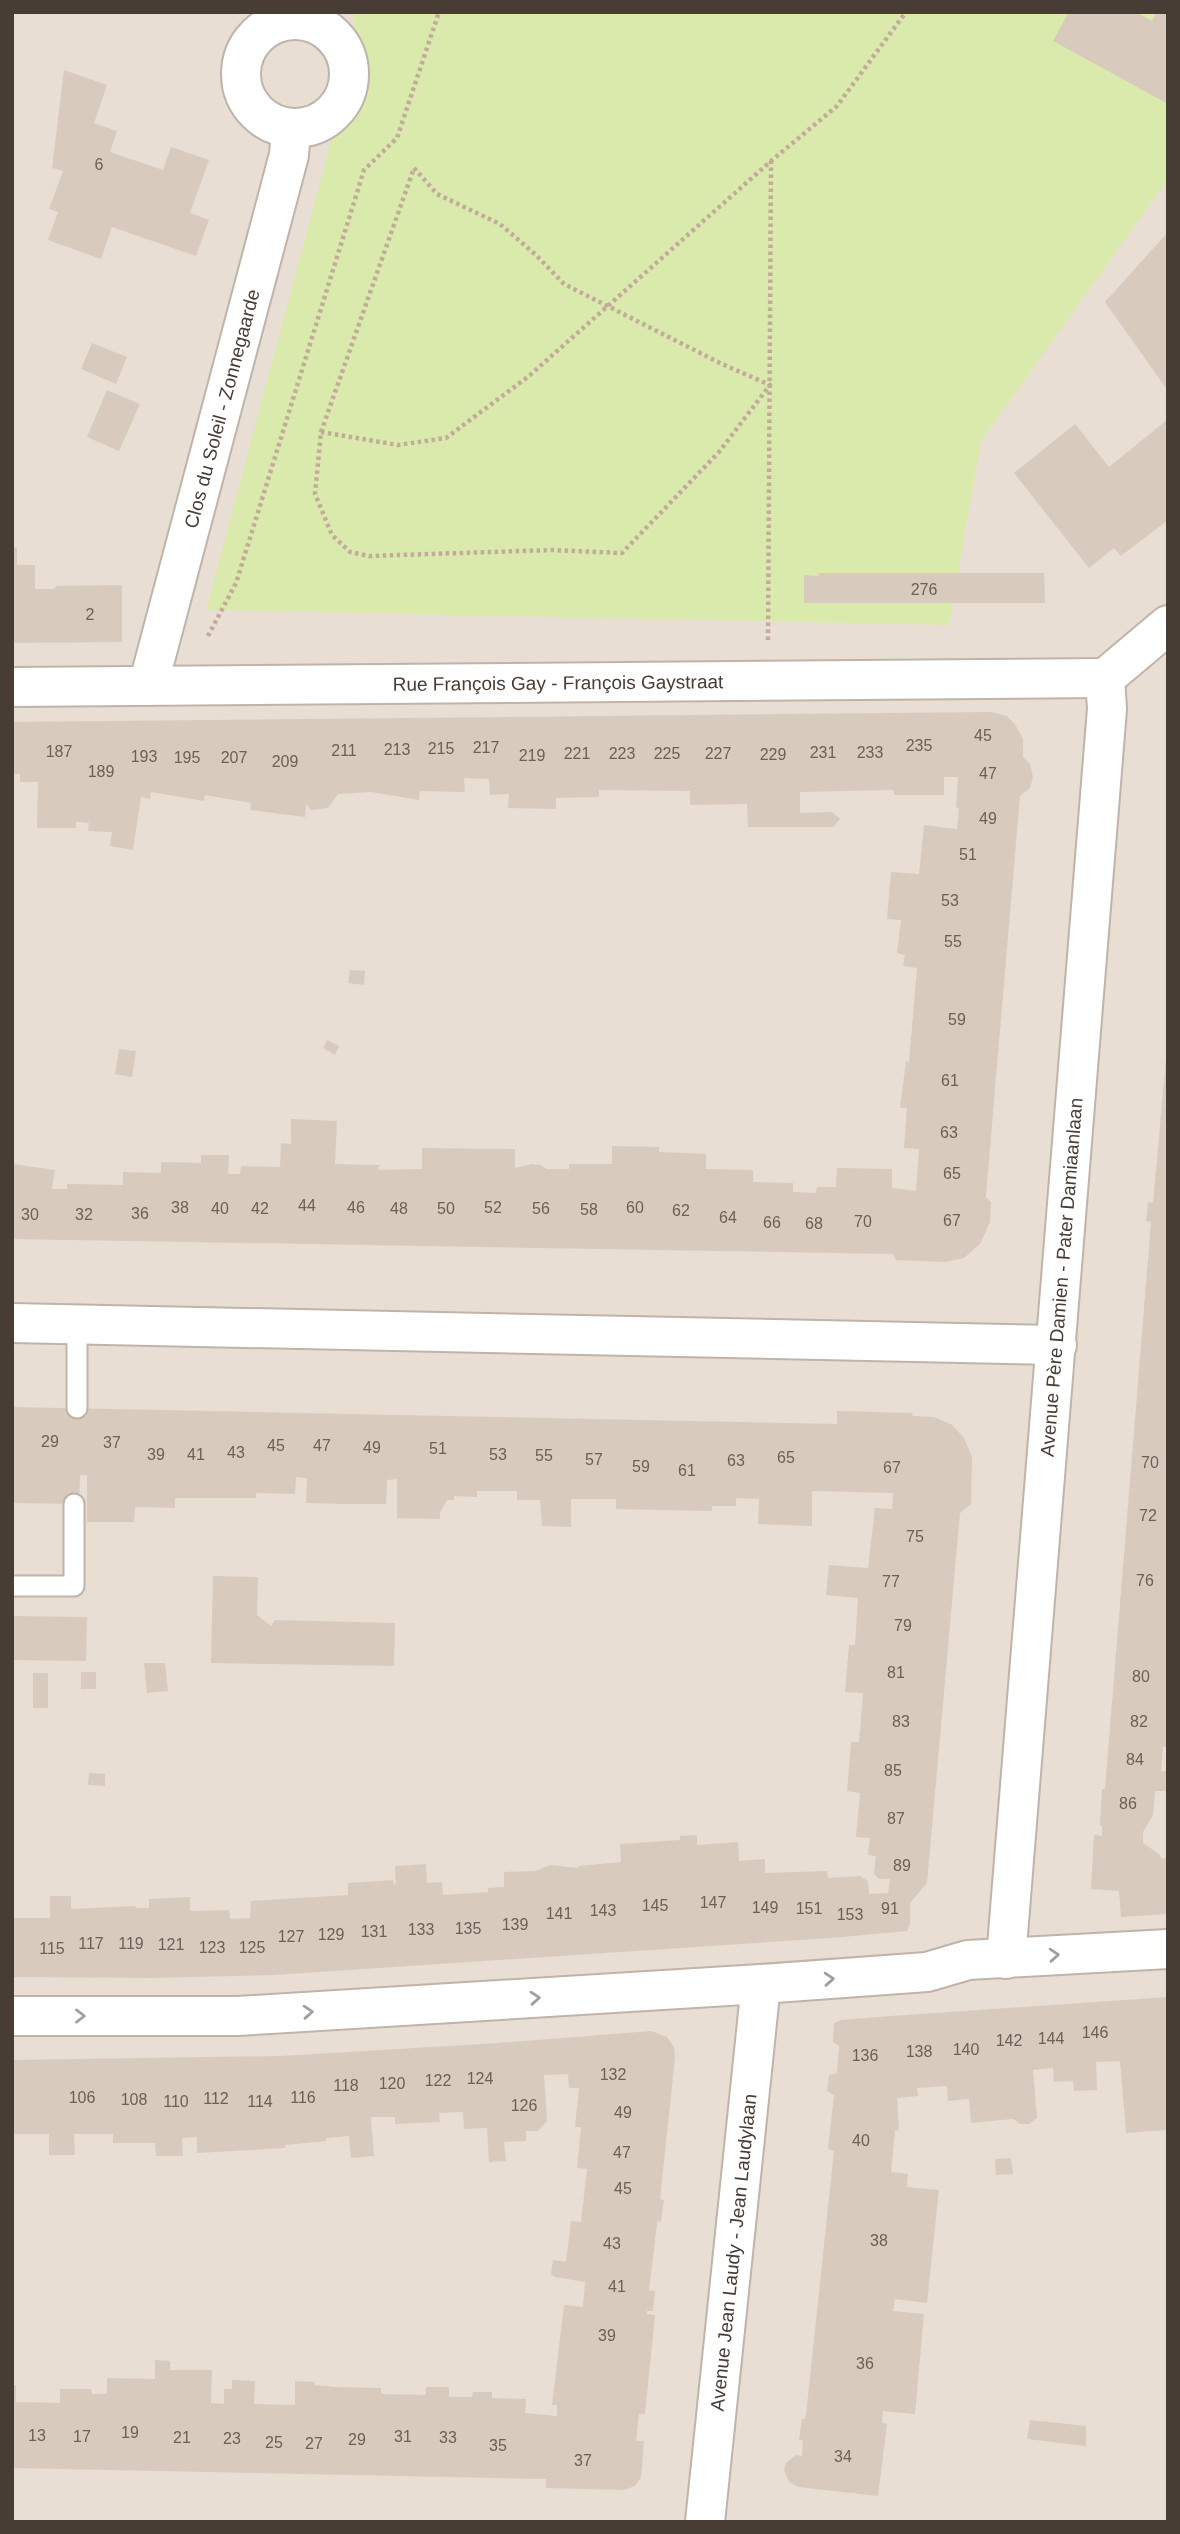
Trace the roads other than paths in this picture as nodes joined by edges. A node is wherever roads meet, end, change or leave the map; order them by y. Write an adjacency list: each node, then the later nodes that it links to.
1 (291, 129): 4 (street, Clos du Soleil - Zonnegaarde)
2 (1168, 625): 3 (street)
3 (1104, 678): 4 (street, Rue François Gay - François Gaystraat); 8 (street, Avenue Père Damien - Pater Damiaanlaan)
4 (148, 686): 5 (street, Rue François Gay - François Gaystraat)
5 (12, 687)
6 (12, 1323): 7 (street)
7 (78, 1324): 8 (street); 9 (lane)
8 (1056, 1345): 13 (street, Avenue Père Damien - Pater Damiaanlaan)
9 (76, 1408)
10 (74, 1504): 11 (lane)
11 (12, 1586)
12 (1168, 1948): 13 (street, one-way to 12)
13 (1006, 1959): 14 (street, one-way to 13)
14 (761, 1984): 15 (street, one-way to 14); 16 (street, Avenue Jean Laudy - Jean Laudylaan)
15 (12, 2016)
16 (705, 2522)

